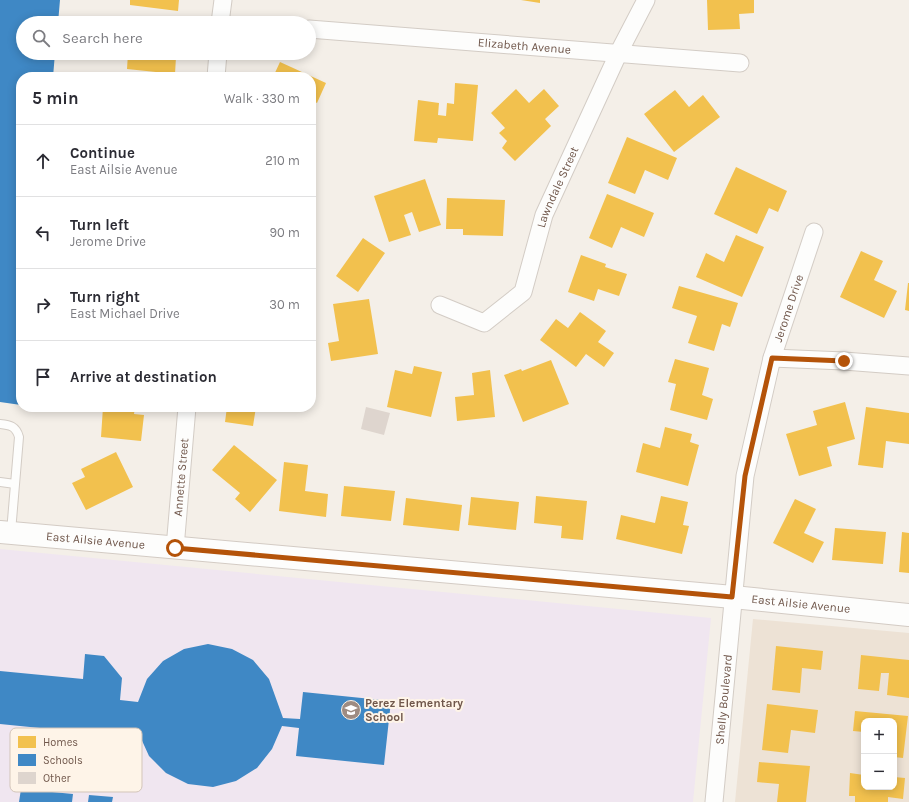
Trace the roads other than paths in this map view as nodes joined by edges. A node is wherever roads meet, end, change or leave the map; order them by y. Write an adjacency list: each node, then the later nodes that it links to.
1 (223, 0): 3 (street)
2 (646, 0): 5 (street, Lawndale Street)
3 (224, 16)
4 (316, 30): 5 (street, Elizabeth Avenue)
5 (619, 52): 7 (street, Elizabeth Avenue); 10 (street, Lawndale Street)
6 (217, 60): 8 (street)
7 (740, 63)
8 (216, 72)
9 (814, 232): 11 (street, Jerome Drive)
10 (440, 306)
11 (772, 358): 12 (street); 19 (street, Jerome Drive)
12 (909, 366)
13 (187, 412): 18 (street, Annette Street)
14 (0, 424): 16 (lane)
15 (0, 482): 16 (lane)
16 (15, 484): 17 (lane)
17 (6, 532): 18 (street, East Ailsie Avenue)
18 (175, 548): 19 (street, East Ailsie Avenue)
19 (732, 597): 20 (street, East Ailsie Avenue); 21 (street, Shelly Boulevard)
20 (909, 615)
21 (714, 802)

